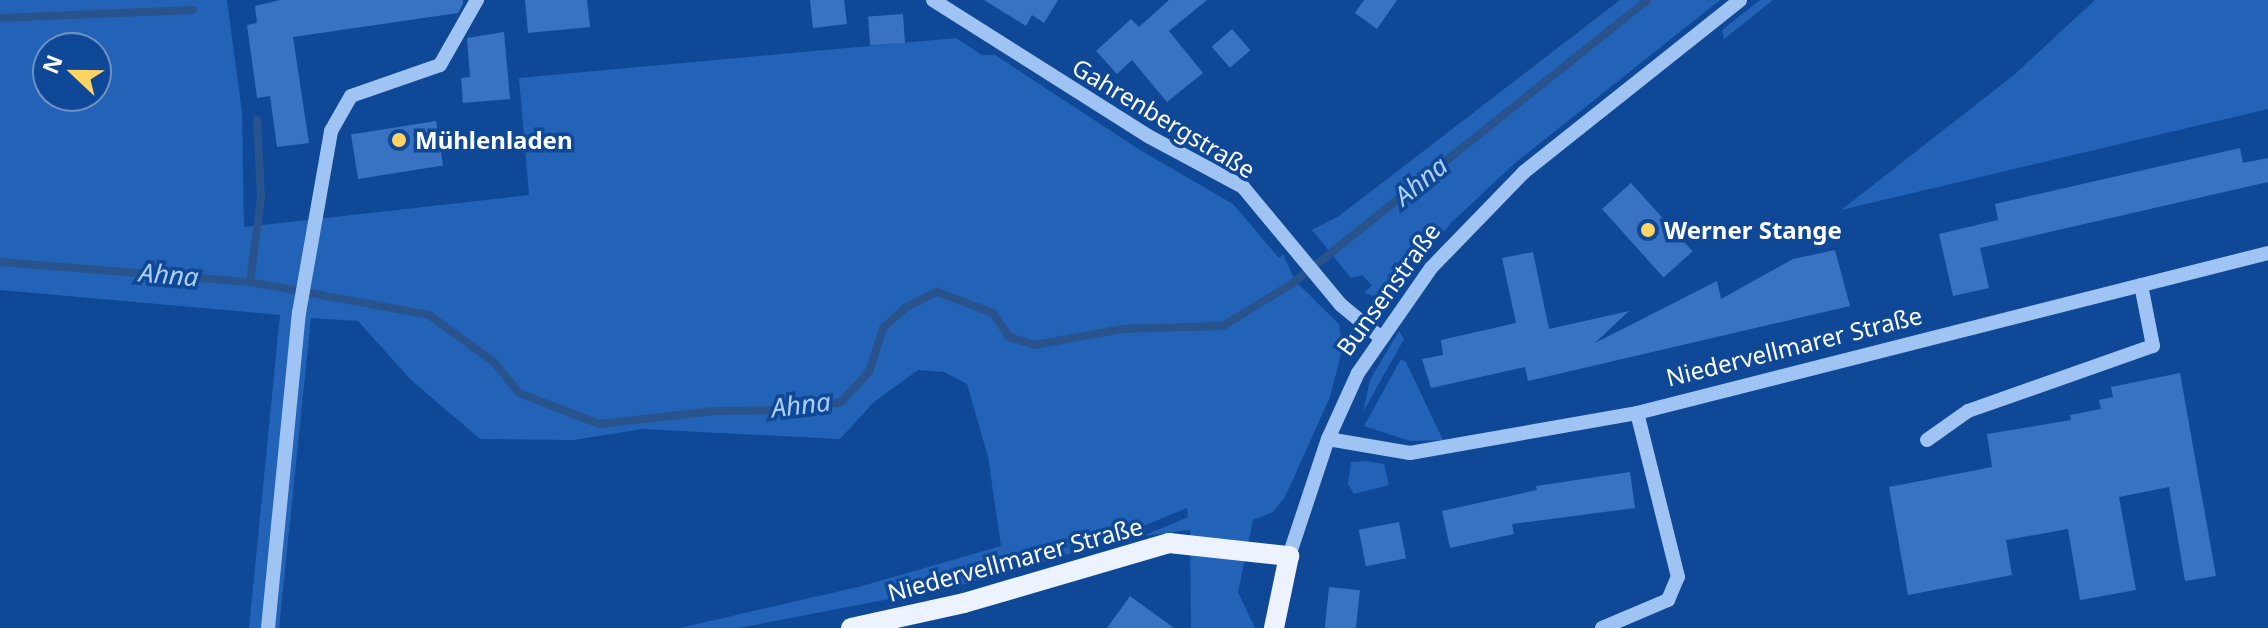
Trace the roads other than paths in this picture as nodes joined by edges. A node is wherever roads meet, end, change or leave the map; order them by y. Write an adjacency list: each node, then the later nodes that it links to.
1 (477, 0): 13 (street)
2 (933, 0): 5 (street, Gahrenbergstraße)
3 (964, 0): 5 (street)
4 (1740, 0): 8 (street, Bunsenstraße)
5 (955, 14): 8 (street, Gahrenbergstraße)
6 (2268, 253): 7 (street, Niedervellmarer Straße)
7 (2141, 285): 9 (street, Niedervellmarer Straße); 11 (street)
8 (1380, 337): 10 (street, Bunsenstraße)
9 (1637, 413): 10 (street, Niedervellmarer Straße); 16 (street)
10 (1328, 439): 12 (street, Bunsenstraße)
11 (1927, 440)
12 (1289, 556): 14 (main road, Niedervellmarer Straße); 15 (main road, Bunsenstraße)
13 (268, 628)
14 (851, 628)
15 (1274, 628)
16 (1602, 628)

